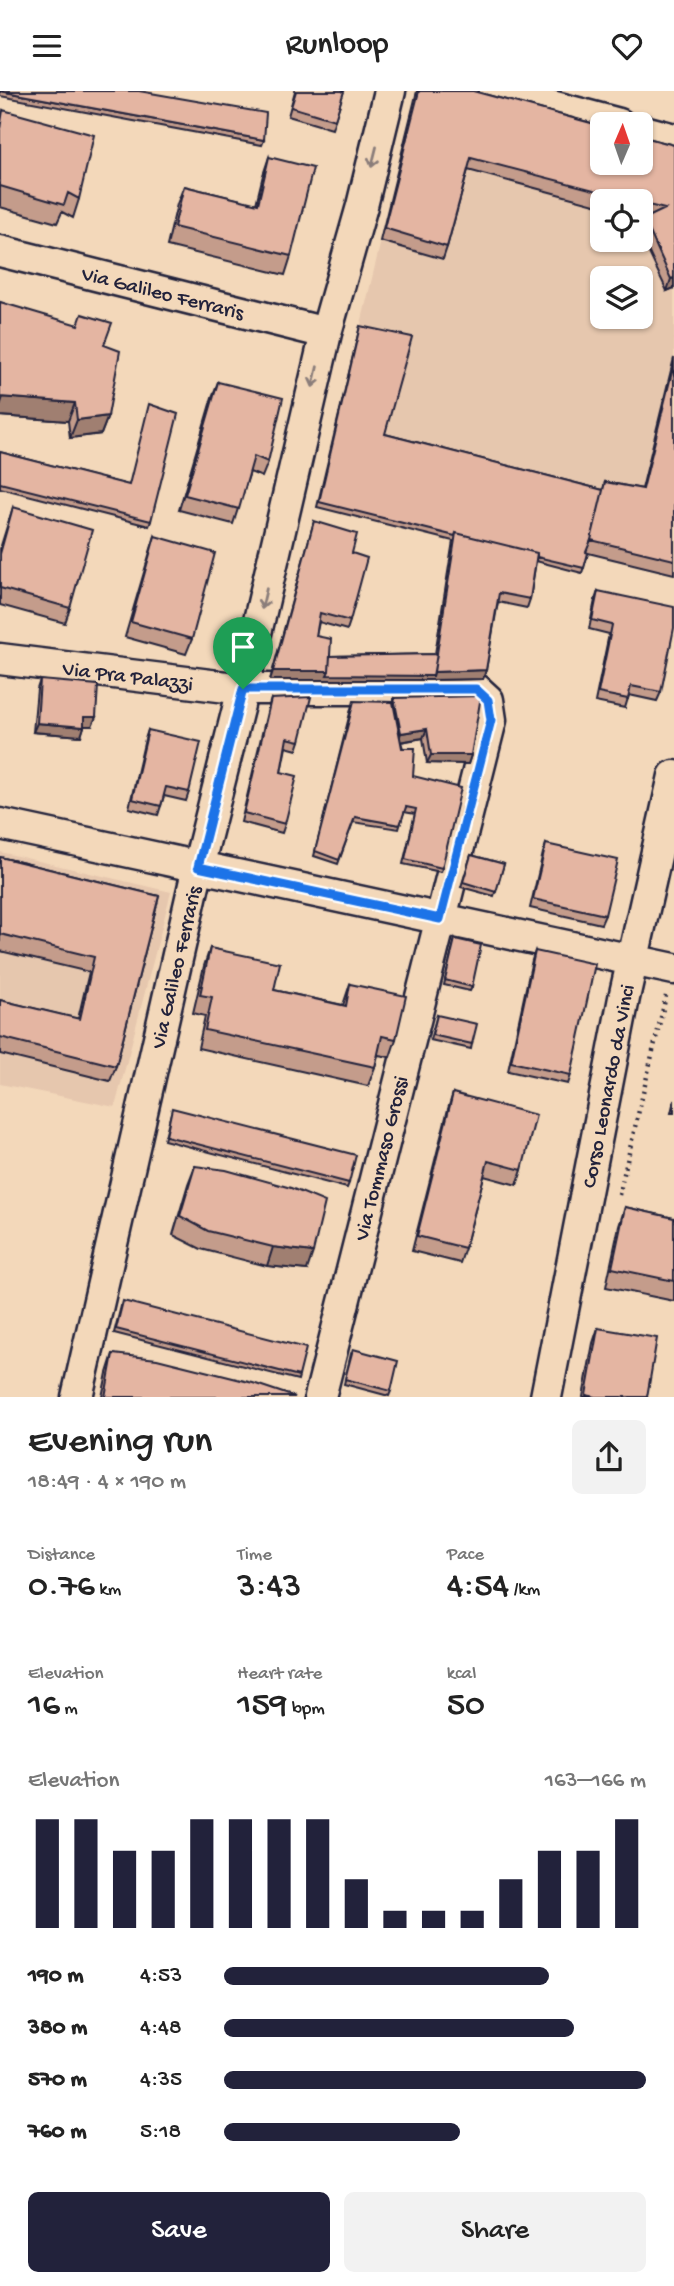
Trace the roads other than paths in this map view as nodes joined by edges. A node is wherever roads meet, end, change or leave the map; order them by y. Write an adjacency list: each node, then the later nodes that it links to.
1 (390, 91): 7 (street, Via Galileo Ferraris, one-way to 7)
2 (495, 91): 3 (street)
3 (590, 116)
4 (653, 133): 5 (street)
5 (674, 139)
6 (0, 251): 7 (street, Via Galileo Ferraris)
7 (326, 333): 9 (street, Via Galileo Ferraris, one-way to 9)
8 (0, 659): 9 (street, Via Pra Palazzi)
9 (243, 689): 12 (street, Via Galileo Ferraris); 13 (street, Via Pra Palazzi)
10 (674, 776): 14 (street, Corso Leonardo da Vinci)
11 (0, 824): 12 (street)
12 (198, 867): 13 (street); 16 (street, Via Galileo Ferraris)
13 (440, 919): 14 (street); 17 (street, Via Tommaso Grossi)
14 (633, 961): 15 (street); 18 (street, Corso Leonardo da Vinci)
15 (674, 969)
16 (77, 1397)
17 (320, 1397)
18 (545, 1397)

